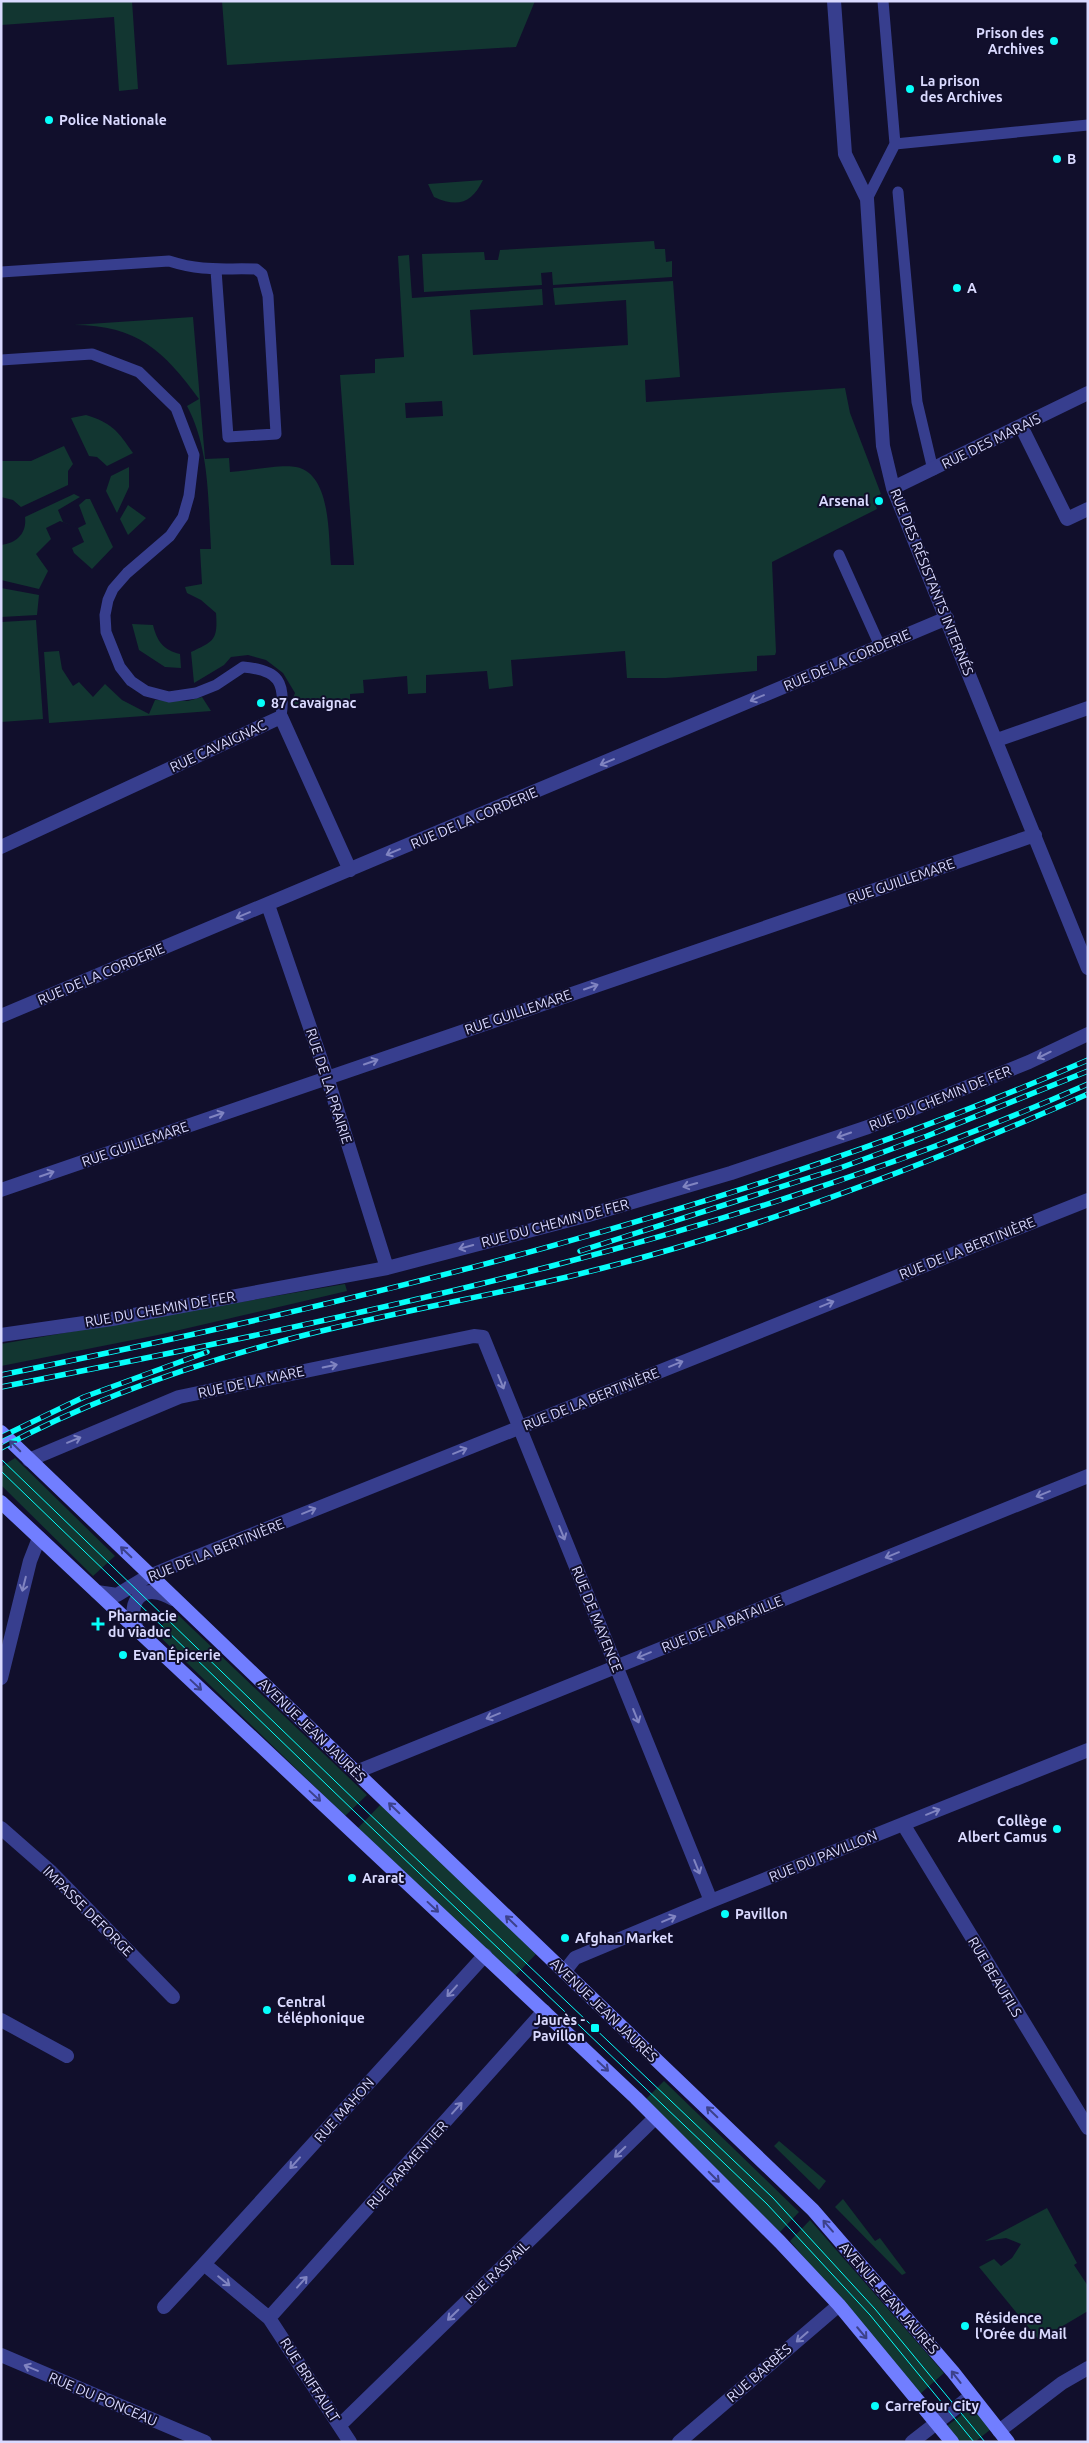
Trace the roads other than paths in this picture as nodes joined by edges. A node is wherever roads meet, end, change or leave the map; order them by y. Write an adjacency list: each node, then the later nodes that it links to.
1 (834, 1): 6 (street, RUE DES RÉSISTANTS INTERNÉS)
2 (883, 1): 4 (lane)
3 (1088, 125): 4 (lane)
4 (895, 144): 6 (lane)
5 (898, 192): 12 (lane)
6 (867, 198): 13 (street, RUE DES RÉSISTANTS INTERNÉS)
7 (216, 270): 7 (lane); 8 (lane)
8 (1, 272)
9 (1, 360): 19 (lane)
10 (1088, 393): 11 (street, RUE DES MARAIS)
11 (1021, 426): 12 (street, RUE DES MARAIS); 14 (street)
12 (933, 470): 13 (street, RUE DES MARAIS)
13 (893, 488): 16 (street, RUE DES RÉSISTANTS INTERNÉS)
14 (1088, 509)
15 (838, 555): 17 (lane)
16 (946, 618): 17 (street, RUE DE LA CORDERIE); 20 (street, RUE DES RÉSISTANTS INTERNÉS)
17 (880, 646): 23 (street, RUE DE LA CORDERIE, one-way to 23)
18 (1088, 708): 20 (street)
19 (281, 716): 22 (street, RUE CAVAIGNAC); 23 (street, RUE CAVAIGNAC)
20 (997, 740): 21 (street, RUE DES RÉSISTANTS INTERNÉS)
21 (1036, 835): 25 (street, RUE DES RÉSISTANTS INTERNÉS); 28 (street, RUE GUILLEMARE, one-way to 21)
22 (1, 847)
23 (350, 870): 24 (street, RUE DE LA CORDERIE)
24 (268, 905): 26 (street, RUE DE LA CORDERIE, one-way to 26); 28 (street, RUE DE LA PRAIRIE)
25 (1088, 968)
26 (1, 1016)
27 (1088, 1034): 31 (street, RUE DU CHEMIN DE FER, one-way to 31)
28 (327, 1078): 29 (street, RUE GUILLEMARE, one-way to 28); 31 (street, RUE DE LA PRAIRIE)
29 (1, 1190)
30 (1088, 1200): 34 (street, RUE DE LA BERTINIÈRE, one-way to 30)
31 (387, 1268): 32 (street, RUE DU CHEMIN DE FER)
32 (1, 1335)
33 (483, 1337): 34 (street, RUE DE MAYENCE, one-way to 34); 36 (street, RUE DE LA MARE, one-way to 33)
34 (520, 1428): 40 (street, RUE DE LA BERTINIÈRE, one-way to 34); 44 (street, RUE DE MAYENCE, one-way to 44)
35 (1, 1432): 36 (main road, AVENUE JEAN JAURÈS, one-way to 35)
36 (29, 1460): 40 (main road, AVENUE JEAN JAURÈS, one-way to 36)
37 (1088, 1476): 44 (street, RUE DE LA BATAILLE, one-way to 44)
38 (1, 1502): 39 (main road)
39 (39, 1538): 41 (main road); 45 (street, one-way to 45)
40 (150, 1575): 41 (street, RUE DE LA BERTINIÈRE); 42 (main road, AVENUE JEAN JAURÈS)
41 (97, 1592): 43 (main road)
42 (176, 1600): 43 (street, AVENUE JEAN JAURÈS); 47 (main road, AVENUE JEAN JAURÈS)
43 (137, 1629): 51 (main road, one-way to 51)
44 (616, 1667): 47 (street, RUE DE LA BATAILLE, one-way to 47); 50 (street, RUE DE MAYENCE, one-way to 50)
45 (1, 1678)
46 (1088, 1750): 48 (street, RUE DU PAVILLON, one-way to 46)
47 (356, 1772): 52 (main road, AVENUE JEAN JAURÈS, one-way to 47)
48 (903, 1824): 50 (street, RUE DU PAVILLON); 58 (street, RUE BEAUFILS)
49 (1, 1828): 53 (street, IMPASSE DEFORGE)
50 (710, 1901): 52 (street, RUE DU PAVILLON, one-way to 50)
51 (485, 1956): 54 (main road); 59 (street, RUE MAHON, one-way to 59)
52 (564, 1972): 65 (main road, AVENUE JEAN JAURÈS, one-way to 52)
53 (173, 1997)
54 (544, 2011): 57 (main road, one-way to 57); 62 (street, RUE PARMENTIER, one-way to 54)
55 (1, 2020): 56 (street)
56 (66, 2056)
57 (655, 2118): 60 (main road, one-way to 60); 67 (street, RUE RASPAIL, one-way to 67)
58 (1088, 2128)
59 (204, 2264): 61 (street, RUE MAHON); 62 (street, one-way to 62)
60 (839, 2305): 66 (main road, one-way to 66); 71 (street, RUE BARBÈS, one-way to 71)
61 (164, 2307)
62 (269, 2318): 67 (street, RUE BRIFFAULT)
63 (1, 2355): 69 (street, RUE DU PONCEAU, one-way to 63)
64 (1088, 2368): 68 (street)
65 (971, 2396): 66 (street); 68 (main road, AVENUE JEAN JAURÈS)
66 (936, 2423): 72 (street); 73 (main road)
67 (340, 2425): 70 (street, RUE BRIFFAULT)
68 (1004, 2436)
69 (199, 2441)
70 (350, 2442)
71 (679, 2442)
72 (912, 2442)
73 (952, 2442)

